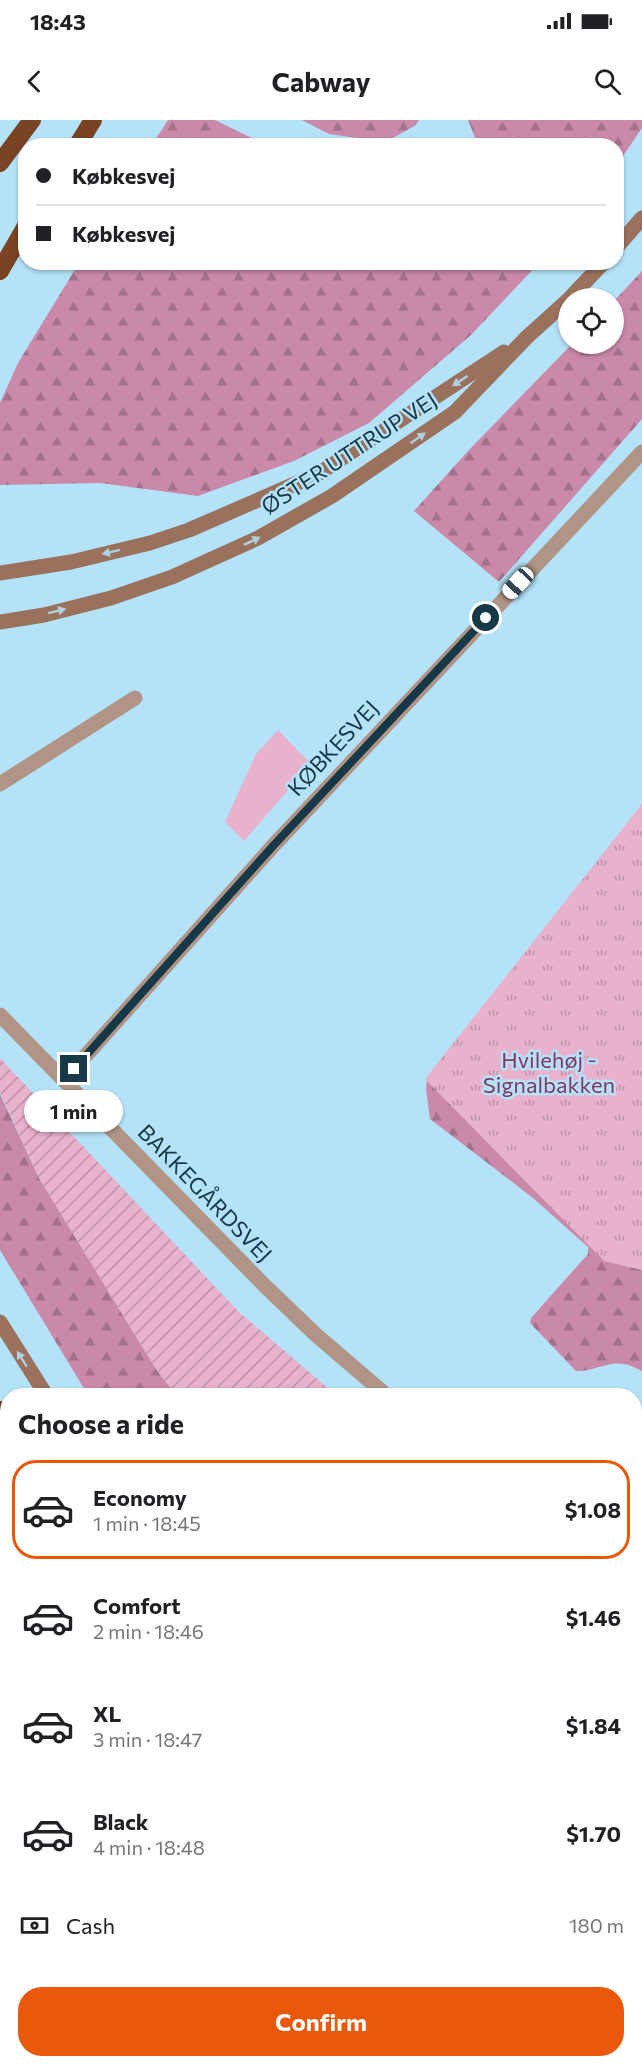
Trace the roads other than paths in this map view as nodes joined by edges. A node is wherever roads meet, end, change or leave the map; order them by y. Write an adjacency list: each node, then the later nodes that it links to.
1 (32, 120): 3 (highway)
2 (93, 120): 4 (highway)
3 (19, 138)
4 (82, 138)
5 (18, 139): 6 (highway)
6 (0, 163)
7 (642, 218): 8 (street)
8 (624, 239)
9 (18, 240): 11 (highway)
10 (596, 270): 12 (street, ØSTER UTTRUP VEJ)
11 (0, 271)
12 (579, 288)
13 (558, 309): 14 (street, ØSTER UTTRUP VEJ)
14 (526, 337): 16 (street, ØSTER UTTRUP VEJ, one-way to 16); 17 (street, ØSTER UTTRUP VEJ, one-way to 14)
15 (642, 452): 21 (street, KØBKESVEJ)
16 (0, 573)
17 (0, 622)
18 (135, 698): 19 (street)
19 (0, 784)
20 (0, 1015): 21 (street, BAKKEGÅRDSVEJ)
21 (64, 1080): 24 (street, BAKKEGÅRDSVEJ)
22 (0, 1322): 23 (street, one-way to 22)
23 (42, 1388)
24 (378, 1388)

